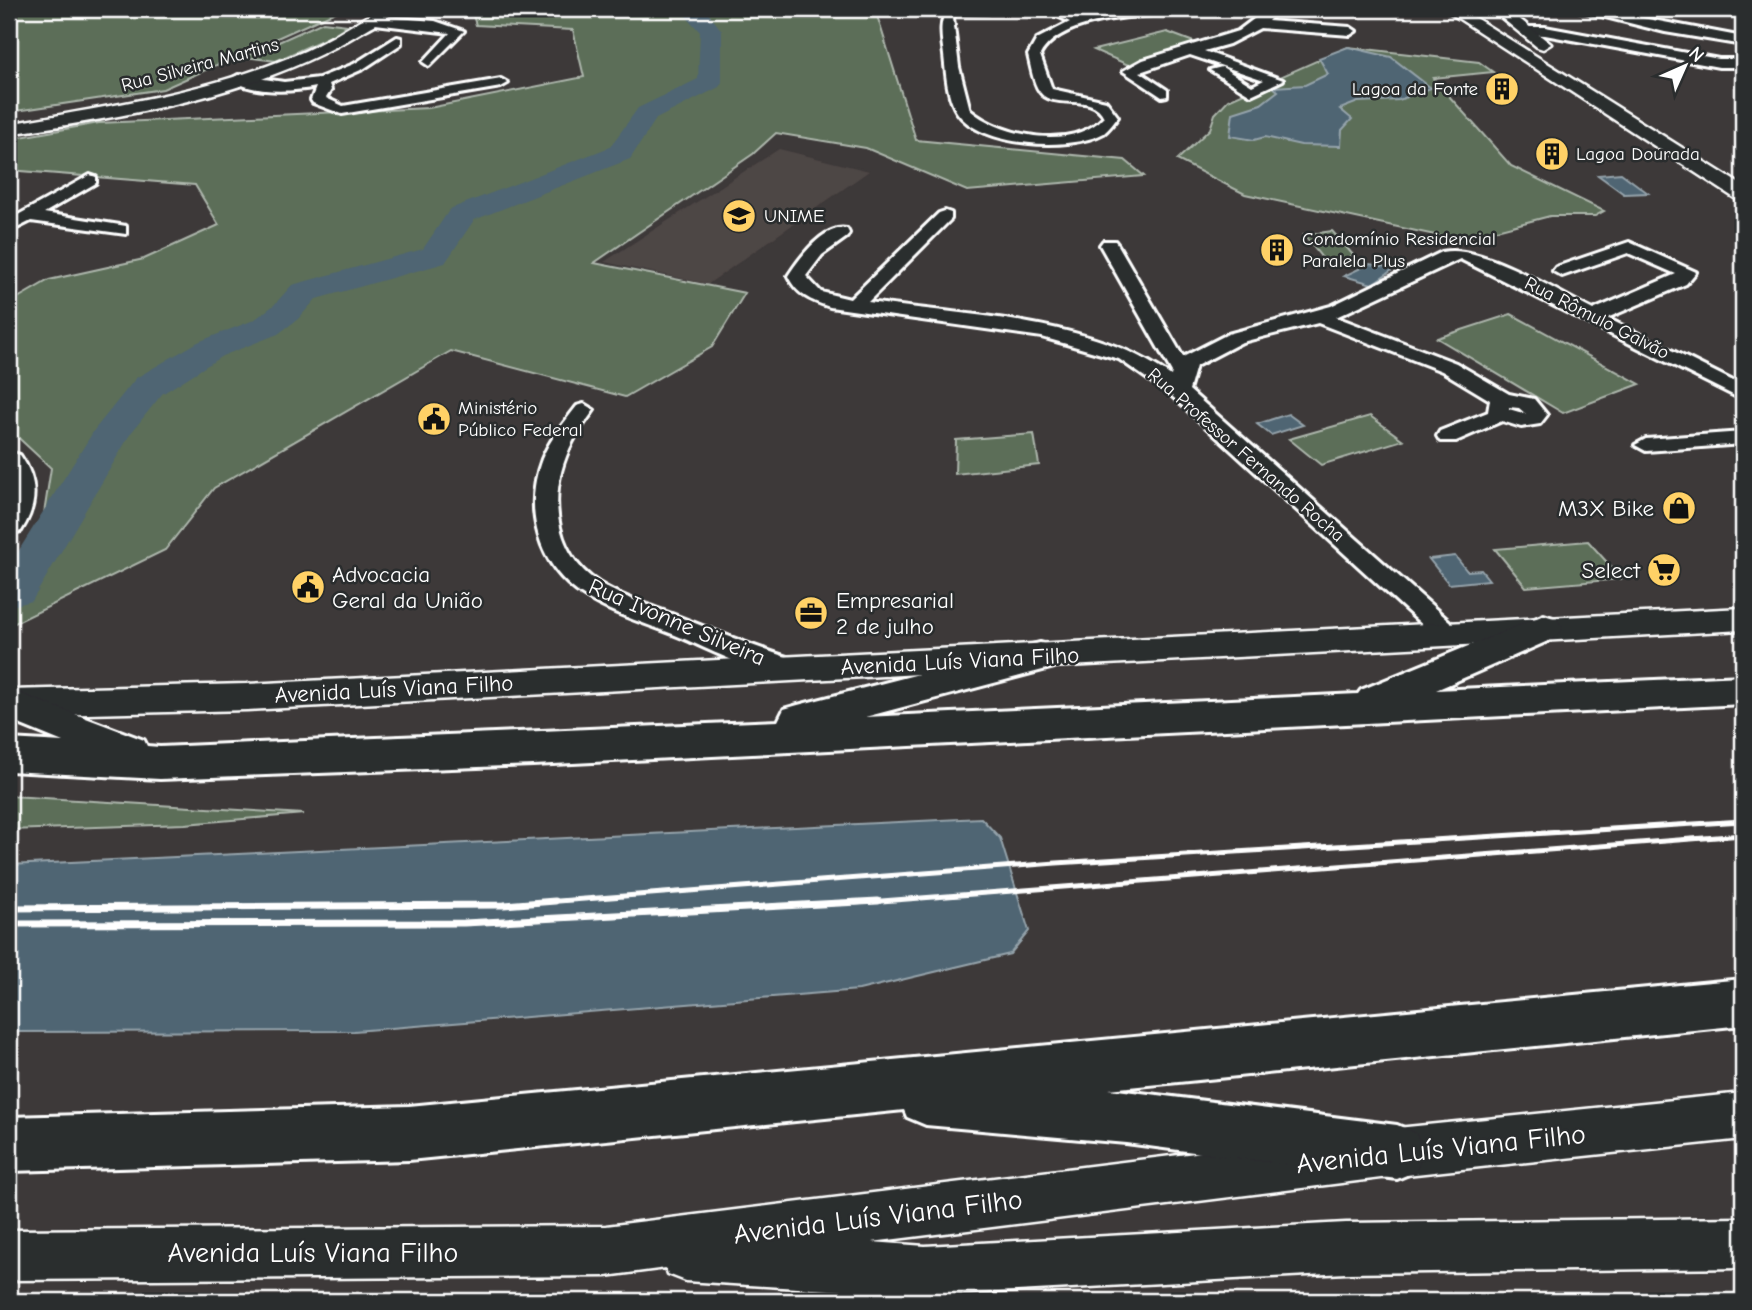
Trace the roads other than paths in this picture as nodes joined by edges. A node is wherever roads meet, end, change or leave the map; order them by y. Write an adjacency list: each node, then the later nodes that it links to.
1 (390, 9): 11 (main road, Rua Silveira Martins)
2 (988, 9): 13 (street)
3 (1049, 9): 13 (street)
4 (1185, 9): 8 (street)
5 (1273, 9): 14 (street)
6 (1451, 9): 12 (main road)
7 (1580, 9): 15 (street)
8 (1171, 10): 13 (street)
9 (1500, 11): 12 (main road); 17 (main road)
10 (1675, 13): 15 (street)
11 (371, 20): 22 (street); 25 (main road, Rua Silveira Martins)
12 (1472, 20): 31 (main road)
13 (1080, 22)
14 (1259, 24): 16 (street); 21 (street)
15 (1665, 28): 19 (street)
16 (1350, 31)
17 (1532, 31): 20 (main road); 23 (street)
18 (397, 41): 27 (street)
19 (1743, 41)
20 (1553, 51)
21 (1194, 52): 24 (street); 28 (street)
22 (429, 62)
23 (1743, 63)
24 (1217, 70)
25 (238, 79): 27 (street); 29 (main road, Rua Silveira Martins)
26 (500, 83): 27 (street)
27 (322, 84)
28 (1162, 93)
29 (9, 129)
30 (90, 180): 32 (street)
31 (1743, 195)
32 (29, 216): 34 (street); 35 (street)
33 (945, 216): 39 (street)
34 (9, 227)
35 (120, 230)
36 (841, 233): 39 (street, Rua Professor Fernando Rocha)
37 (1109, 245): 42 (street)
38 (1562, 271): 40 (street)
39 (853, 307): 42 (street, Rua Professor Fernando Rocha)
40 (1595, 316): 41 (street, Rua Rômulo Galvão); 43 (street, Rua Rômulo Galvão)
41 (1320, 317): 42 (street); 45 (street)
42 (1180, 382): 52 (street, Rua Professor Fernando Rocha)
43 (1743, 394)
44 (584, 410): 54 (street, Rua Ivonne Silveira)
45 (1448, 436)
46 (1743, 438): 47 (street)
47 (1646, 446)
48 (9, 462): 49 (highway)
49 (9, 523)
50 (1743, 619): 51 (main road, Avenida Luís Viana Filho)
51 (1544, 628): 52 (main road, Avenida Luís Viana Filho); 57 (highway)
52 (1448, 634): 53 (main road, Avenida Luís Viana Filho)
53 (1040, 657): 54 (main road, Avenida Luís Viana Filho); 58 (highway)
54 (797, 669): 56 (main road, Avenida Luís Viana Filho)
55 (1743, 690): 57 (highway)
56 (9, 703): 60 (highway)
57 (1343, 712): 58 (highway)
58 (722, 739): 60 (highway)
59 (9, 755): 60 (highway)
60 (160, 763)
61 (1743, 1002): 62 (highway)
62 (837, 1091): 64 (highway); 65 (highway)
63 (1743, 1116): 65 (main road, Avenida Luís Viana Filho)
64 (9, 1144)
65 (1397, 1153): 67 (main road, Avenida Luís Viana Filho)
66 (1743, 1243): 67 (main road)
67 (606, 1251): 68 (main road, Avenida Luís Viana Filho)
68 (9, 1255)

